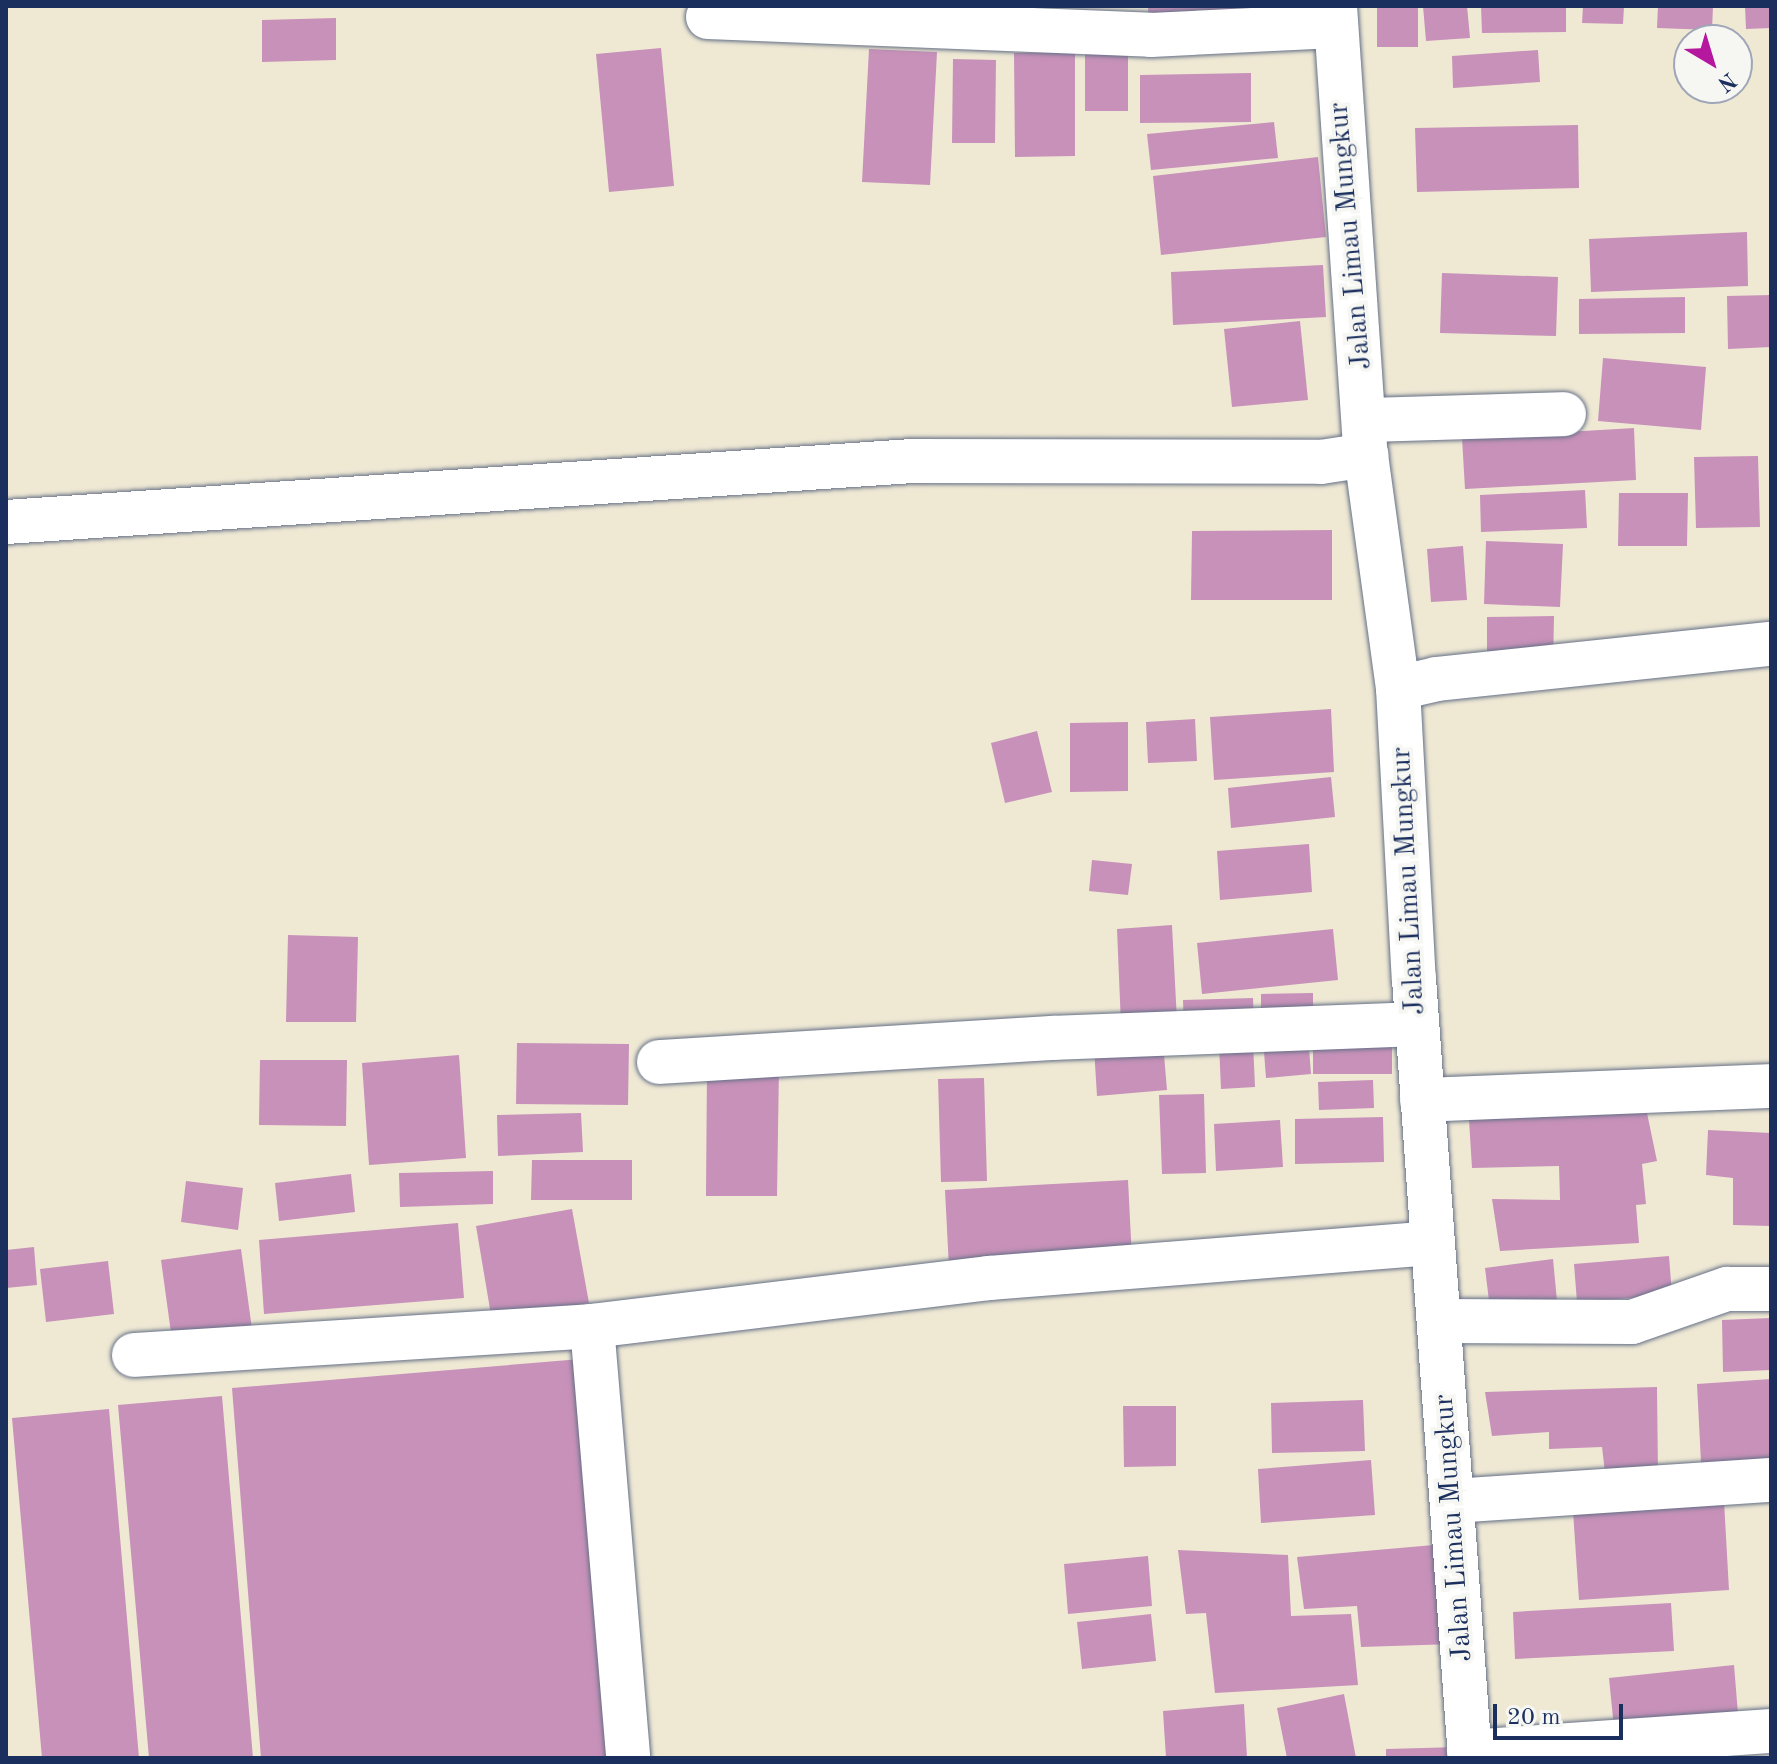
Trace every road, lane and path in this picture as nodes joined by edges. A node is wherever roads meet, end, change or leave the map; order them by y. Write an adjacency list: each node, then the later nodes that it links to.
1 (1335, 16): 2 (street); 4 (street, Jalan Limau Mungkur)
2 (708, 17)
3 (1564, 414): 4 (street)
4 (1366, 438): 5 (street); 7 (street, Jalan Limau Mungkur)
5 (6, 522)
6 (1771, 644): 7 (street)
7 (1398, 688): 8 (street, Jalan Limau Mungkur)
8 (1417, 1024): 9 (street); 11 (street, Jalan Limau Mungkur)
9 (659, 1062)
10 (1771, 1086): 11 (street)
11 (1422, 1100): 12 (street, Jalan Limau Mungkur)
12 (1432, 1243): 14 (street, Jalan Limau Mungkur); 15 (street)
13 (1771, 1289): 14 (street)
14 (1440, 1321): 18 (street, Jalan Limau Mungkur)
15 (592, 1326): 16 (street); 21 (street)
16 (134, 1355)
17 (1771, 1480): 18 (street)
18 (1452, 1501): 20 (street, Jalan Limau Mungkur)
19 (1771, 1731): 20 (street)
20 (1470, 1755)
21 (628, 1758)

